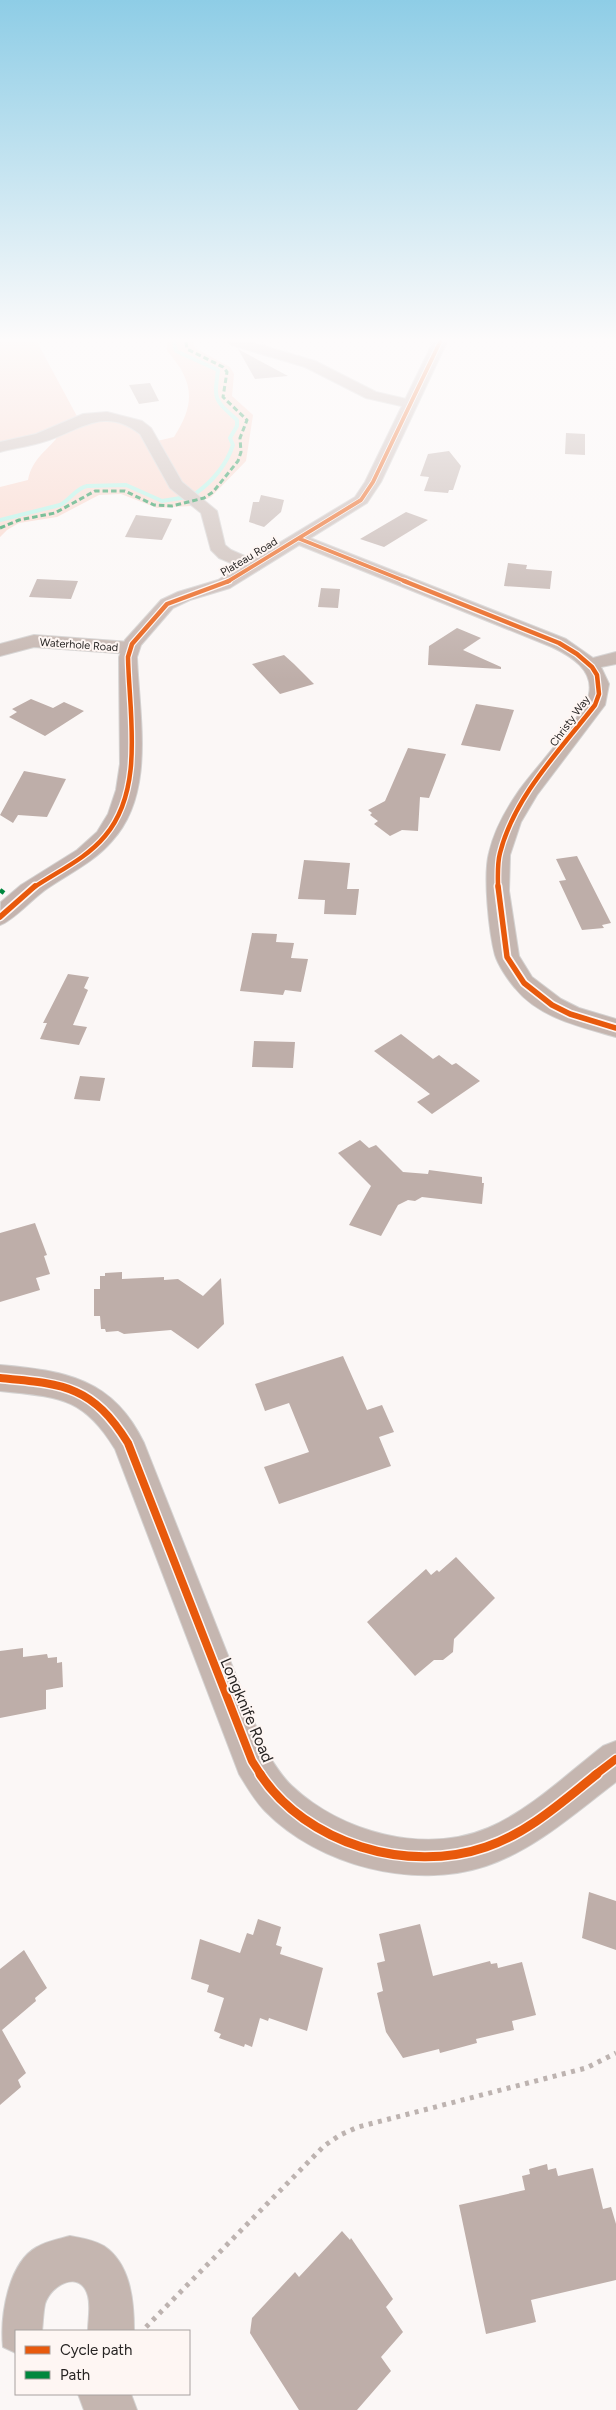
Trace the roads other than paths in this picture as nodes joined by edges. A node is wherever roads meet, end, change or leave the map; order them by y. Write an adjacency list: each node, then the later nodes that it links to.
1 (159, 454): 4 (street)
2 (386, 454): 3 (street, Plateau Road)
3 (300, 539): 4 (street, Plateau Road); 8 (street)
4 (253, 566): 5 (street, Plateau Road)
5 (130, 648): 6 (street, Waterhole Road); 9 (street)
6 (0, 650)
7 (616, 658): 8 (street)
8 (590, 664): 10 (street, Christy Way)
9 (0, 917)
10 (616, 1028)
11 (0, 1378): 12 (street, Longknife Road)
12 (616, 1759)
13 (19, 2330): 14 (street)
14 (111, 2330)
15 (102, 2395): 16 (street)
16 (114, 2410)

